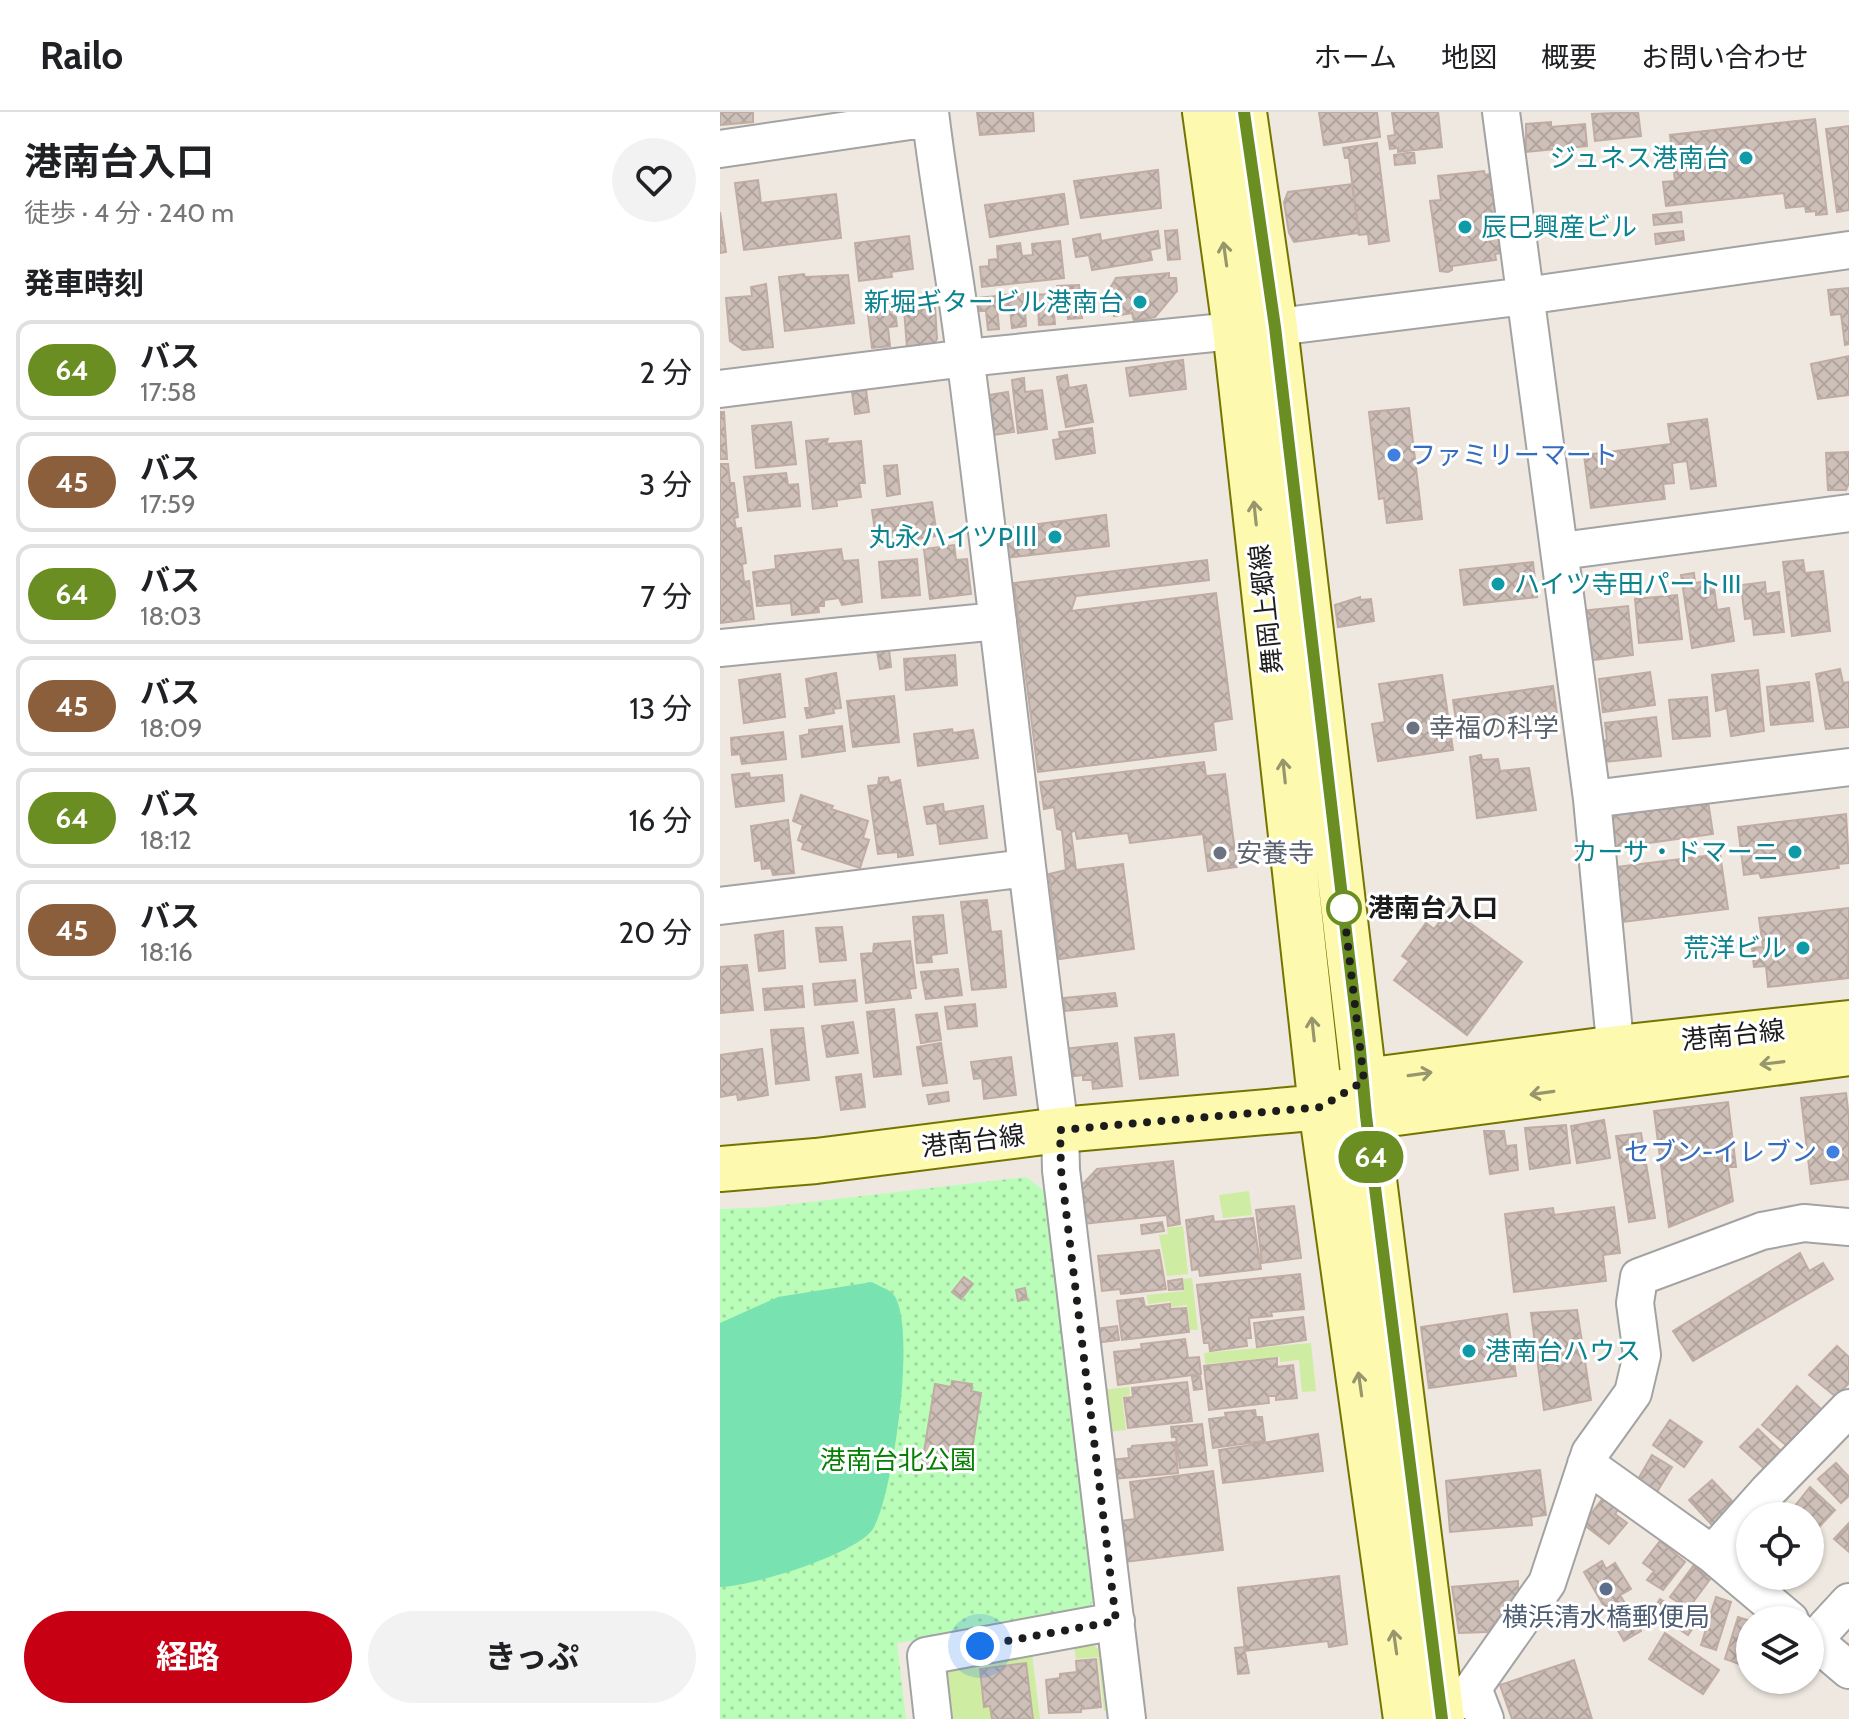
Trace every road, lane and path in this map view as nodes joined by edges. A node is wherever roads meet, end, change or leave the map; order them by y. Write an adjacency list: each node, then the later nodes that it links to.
1 (1205, 112): 8 (street, 舞岡上郷線, one-way to 1)
2 (1244, 112): 8 (street, 舞岡上郷線)
3 (1501, 112): 7 (street)
4 (930, 115): 5 (street); 9 (street)
5 (720, 149)
6 (1849, 250): 7 (street)
7 (1525, 296): 8 (street); 12 (street)
8 (1255, 328): 9 (street); 22 (street, 舞岡上郷線); 23 (street, 舞岡上郷線, one-way to 8)
9 (966, 358): 10 (street); 13 (street)
10 (720, 389)
11 (1849, 513): 12 (street)
12 (1561, 551): 16 (street)
13 (998, 621): 14 (street); 17 (street)
14 (720, 648)
15 (1849, 767): 16 (street)
16 (1592, 799): 21 (street)
17 (1026, 868): 18 (street); 24 (street)
18 (720, 906)
19 (1849, 1023): 21 (street, 港南台線)
20 (1849, 1053): 21 (street, one-way to 21)
21 (1618, 1065): 22 (street, 港南台線)
22 (1365, 1099): 23 (street, 港南台線); 36 (street, 舞岡上郷線)
23 (1321, 1107): 24 (street, 港南台線); 36 (street, 舞岡上郷線, one-way to 23)
24 (1060, 1130): 25 (street, 港南台線); 33 (street)
25 (720, 1169)
26 (1849, 1227): 28 (street)
27 (1849, 1408): 29 (street)
28 (1586, 1464): 29 (street); 36 (street)
29 (1712, 1554): 31 (street)
30 (1849, 1602): 32 (street)
31 (1774, 1606)
32 (1824, 1619)
33 (1116, 1621): 37 (street); 38 (street)
34 (1824, 1648): 35 (street)
35 (1849, 1670)
36 (1442, 1712)
37 (933, 1719)
38 (1127, 1719)

